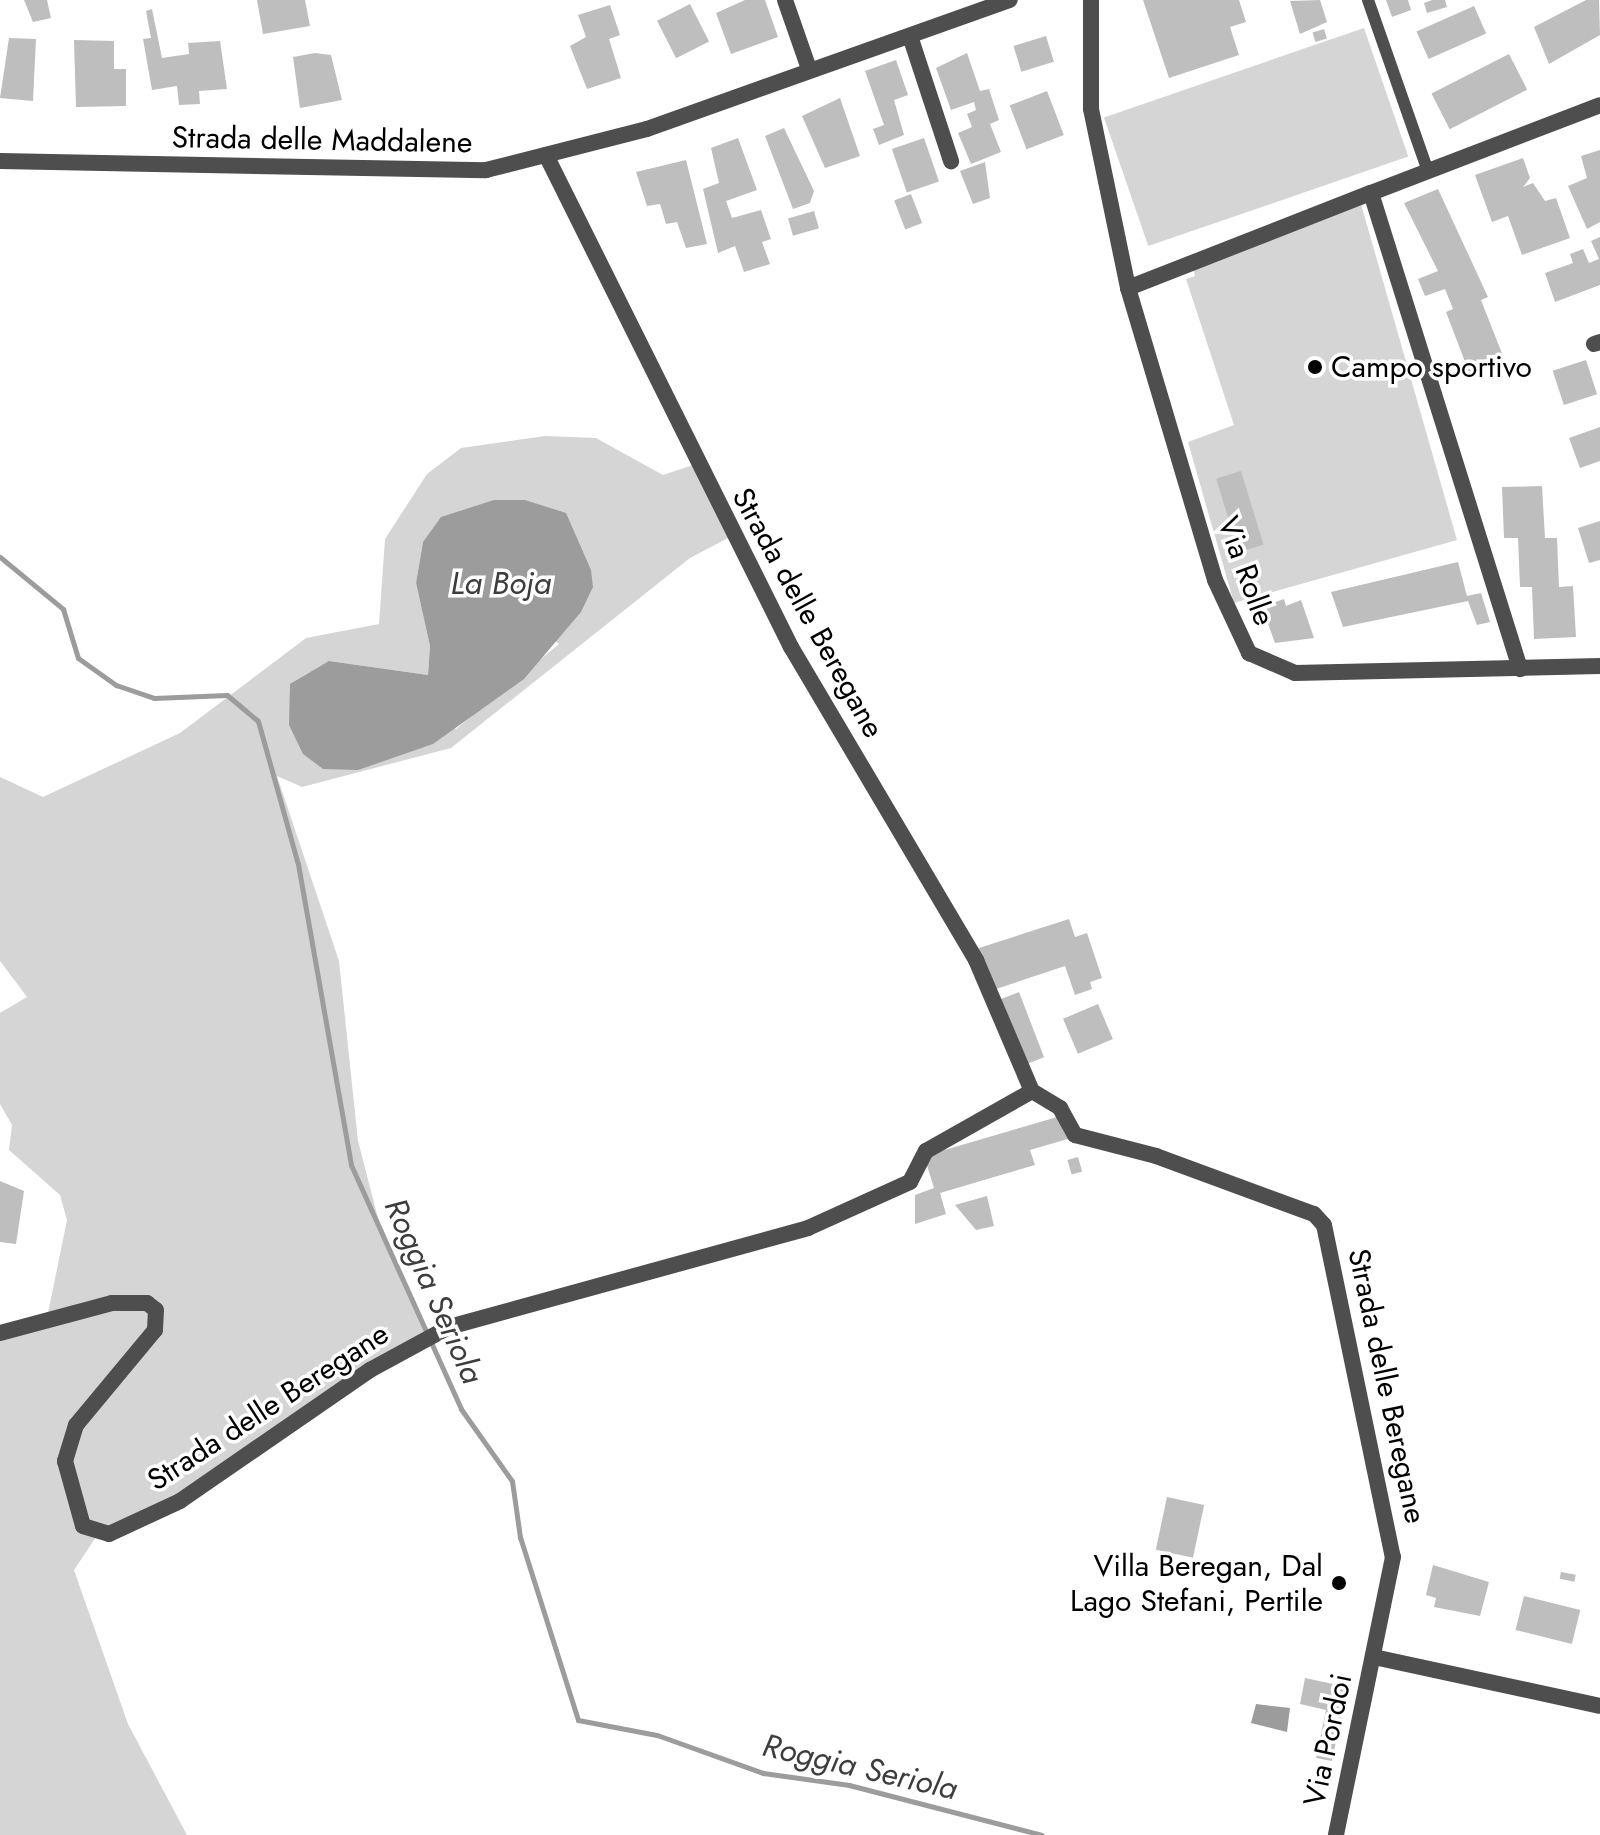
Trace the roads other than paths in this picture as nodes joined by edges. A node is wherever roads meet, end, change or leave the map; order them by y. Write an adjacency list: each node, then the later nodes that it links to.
1 (785, 0): 6 (street)
2 (1010, 0): 5 (street, Strada delle Maddalene)
3 (1091, 0): 13 (street, Via Rolle)
4 (1368, 0): 11 (street)
5 (910, 36): 6 (street, Strada delle Maddalene); 10 (street)
6 (809, 69): 8 (street, Strada delle Maddalene)
7 (1600, 105): 11 (street)
8 (546, 155): 9 (street, Strada delle Maddalene); 16 (street, Strada delle Beregane)
9 (0, 161)
10 (951, 161)
11 (1428, 171): 12 (street)
12 (1371, 193): 13 (street); 15 (street)
13 (1128, 288): 15 (street, Via Rolle)
14 (1600, 666): 15 (street, Via Rolle)
15 (1520, 669)
16 (1032, 1091): 17 (street, Strada delle Beregane); 18 (street, Strada delle Beregane)
17 (0, 1333)
18 (1374, 1657): 19 (street); 20 (street, Via Pordoi)
19 (1600, 1706)
20 (1336, 1835)

